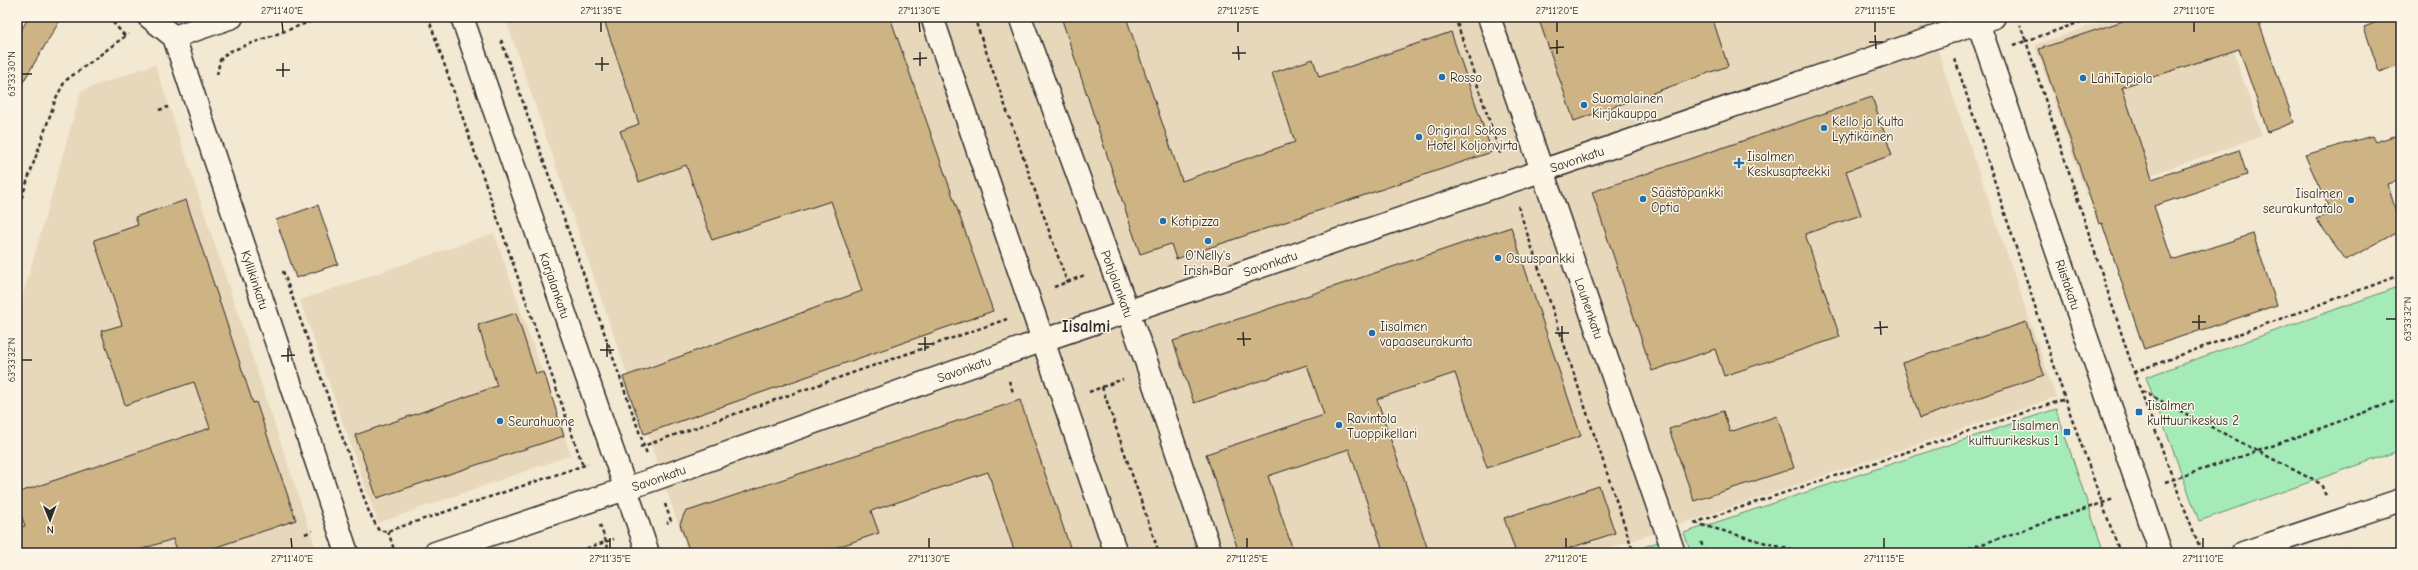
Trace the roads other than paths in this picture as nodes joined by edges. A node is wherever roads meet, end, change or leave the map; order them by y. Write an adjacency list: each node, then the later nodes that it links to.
1 (149, 17): 8 (street)
2 (232, 17): 8 (street)
3 (462, 17): 12 (street, Karjalankatu)
4 (932, 17): 11 (street)
5 (1020, 17): 10 (street, Pohjolankatu)
6 (1490, 17): 9 (street, Louhenkatu)
7 (1983, 19): 9 (street, Savonkatu); 20 (street, Riistakatu)
8 (174, 38): 14 (street, Kyllikinkatu)
9 (1543, 172): 10 (street, Savonkatu); 19 (street, Louhenkatu)
10 (1128, 312): 11 (street, Savonkatu); 18 (street, Pohjolankatu)
11 (1044, 340): 12 (street, Savonkatu); 17 (street)
12 (626, 489): 15 (street, Savonkatu); 16 (street, Karjalankatu)
13 (2401, 500): 21 (street)
14 (347, 553)
15 (435, 553)
16 (648, 553)
17 (1116, 553)
18 (1211, 553)
19 (1674, 553)
20 (2161, 553)
21 (2243, 553)

